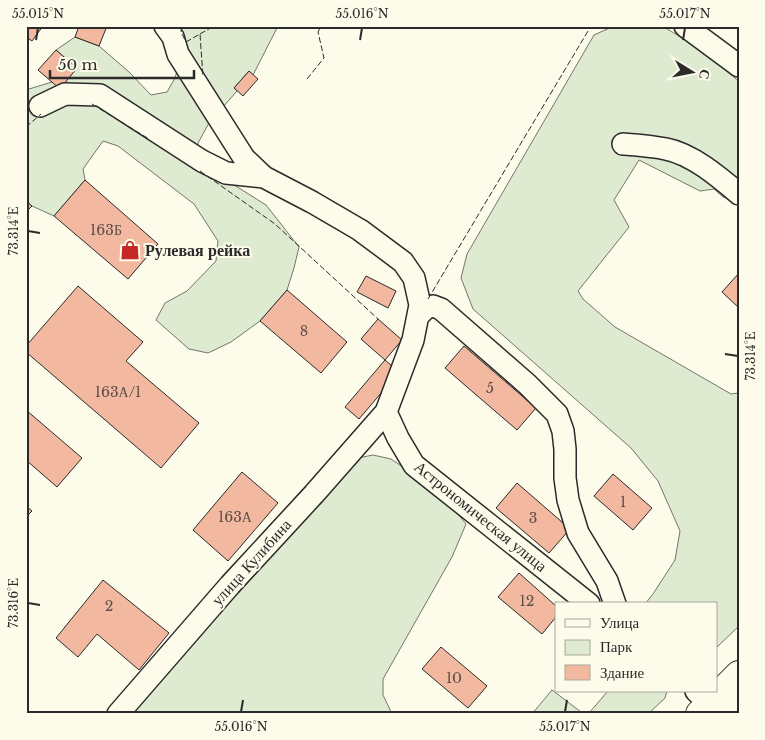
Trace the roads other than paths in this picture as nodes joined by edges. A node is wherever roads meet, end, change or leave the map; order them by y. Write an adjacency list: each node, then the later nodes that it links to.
1 (165, 26): 6 (street)
2 (685, 26): 3 (street)
3 (739, 66)
4 (40, 106): 6 (street)
5 (623, 144): 7 (street)
6 (264, 178): 8 (street)
7 (739, 194)
8 (418, 316): 9 (street); 11 (street)
9 (386, 412): 10 (street, Астрономическая улица); 15 (street, улица Кулибина)
10 (585, 602)
11 (614, 602)
12 (739, 675): 14 (main road)
13 (739, 705): 14 (main road)
14 (711, 707)
15 (118, 714)

